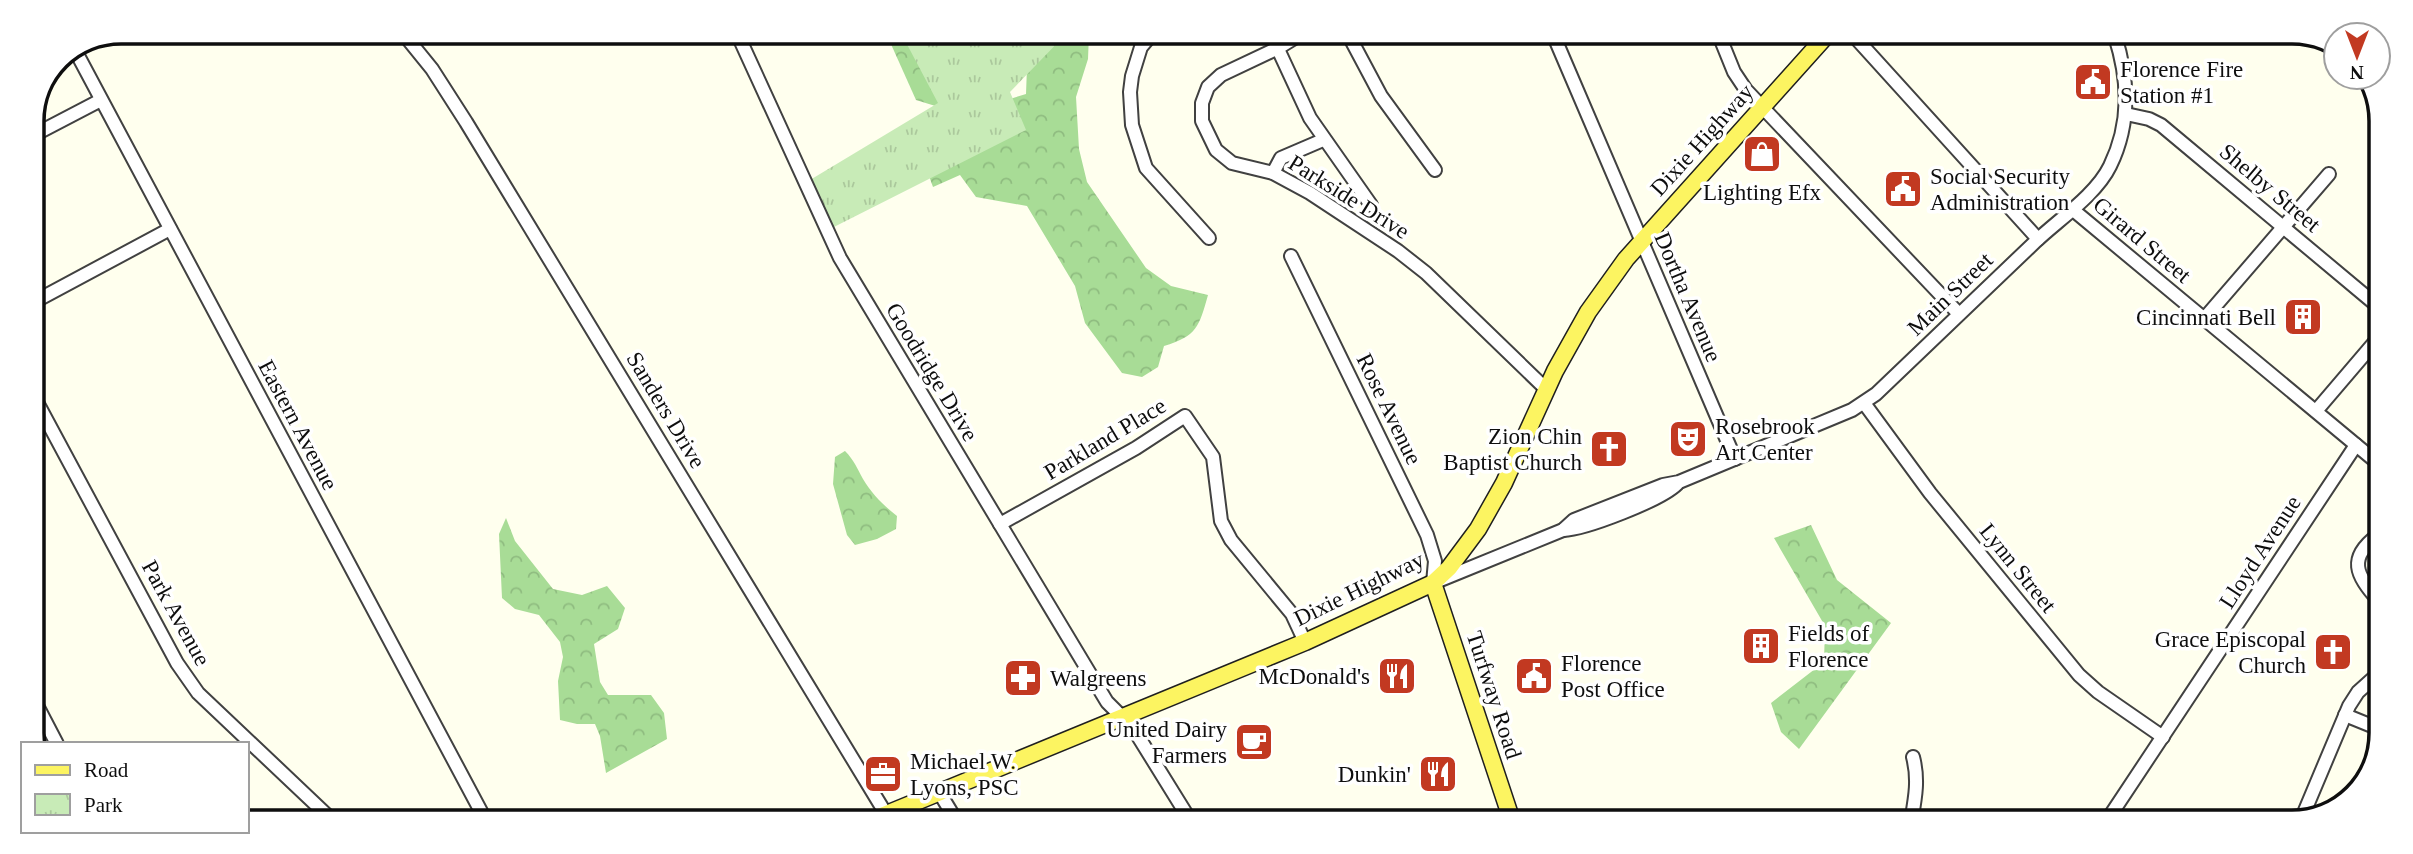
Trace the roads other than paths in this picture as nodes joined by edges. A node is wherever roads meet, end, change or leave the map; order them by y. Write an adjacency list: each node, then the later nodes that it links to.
1 (412, 44): 59 (street, Sanders Drive)
2 (742, 44): 42 (street, Goodridge Drive)
3 (1145, 44): 26 (street)
4 (1276, 44): 12 (street)
5 (1285, 44): 12 (street, Parkside Drive)
6 (1353, 44): 19 (street)
7 (1557, 44): 28 (street, Dortha Avenue)
8 (1723, 44): 15 (street)
9 (1819, 44): 15 (main road, Dixie Highway)
10 (1861, 44): 27 (street)
11 (2117, 44): 16 (street, Main Street)
12 (1278, 48): 18 (street); 20 (street, Parkside Drive)
13 (78, 57): 14 (street, Eastern Avenue)
14 (101, 100): 17 (street); 25 (street, Eastern Avenue)
15 (1761, 108): 28 (main road, Dixie Highway); 32 (street)
16 (2126, 114): 23 (street, Main Street); 24 (street, Shelby Street)
17 (44, 130)
18 (1323, 140): 20 (street); 22 (street)
19 (1435, 170)
20 (1273, 173): 35 (street, Parkside Drive)
21 (2329, 174): 24 (street)
22 (1371, 205)
23 (2073, 209): 27 (street, Main Street); 33 (street, Girard Street)
24 (2285, 228): 31 (street, Shelby Street); 33 (street)
25 (170, 229): 30 (street); 58 (street, Eastern Avenue)
26 (1209, 237)
27 (2038, 239): 32 (street, Main Street)
28 (1641, 242): 35 (main road, Dixie Highway); 41 (street, Dortha Avenue)
29 (1291, 256): 44 (street, Rose Avenue)
30 (44, 297)
31 (2369, 299)
32 (1959, 314): 36 (street, Main Street)
33 (2204, 319): 37 (street, Girard Street)
34 (2369, 349): 37 (street)
35 (1547, 390): 44 (main road, Dixie Highway)
36 (1864, 402): 41 (street, Main Street); 52 (street, Lynn Street)
37 (2316, 411): 39 (street, Girard Street)
38 (44, 415): 57 (street, Park Avenue)
39 (2356, 445): 40 (street, Girard Street); 52 (street, Lloyd Avenue)
40 (2369, 456)
41 (1735, 459): 44 (street, Main Street)
42 (1000, 524): 46 (street, Parkland Place); 49 (street, Goodridge Drive)
43 (2369, 543): 45 (street)
44 (1433, 583): 46 (main road, Dixie Highway); 63 (main road, Turfway Road)
45 (2369, 589)
46 (1305, 642): 49 (main road, Dixie Highway)
47 (2369, 682): 48 (street)
48 (2345, 715): 51 (street); 56 (street)
49 (1121, 717): 55 (main road, Dixie Highway); 62 (street, Goodridge Drive)
50 (44, 719): 53 (street)
51 (2369, 725)
52 (2163, 737): 65 (street, Lloyd Avenue)
53 (56, 742)
54 (1913, 757): 64 (street)
55 (939, 792): 60 (main road, Dixie Highway); 61 (street)
56 (2305, 809)
57 (321, 810)
58 (480, 810)
59 (875, 810)
60 (896, 810)
61 (950, 810)
62 (1184, 810)
63 (1507, 810)
64 (1913, 810)
65 (2114, 810)

